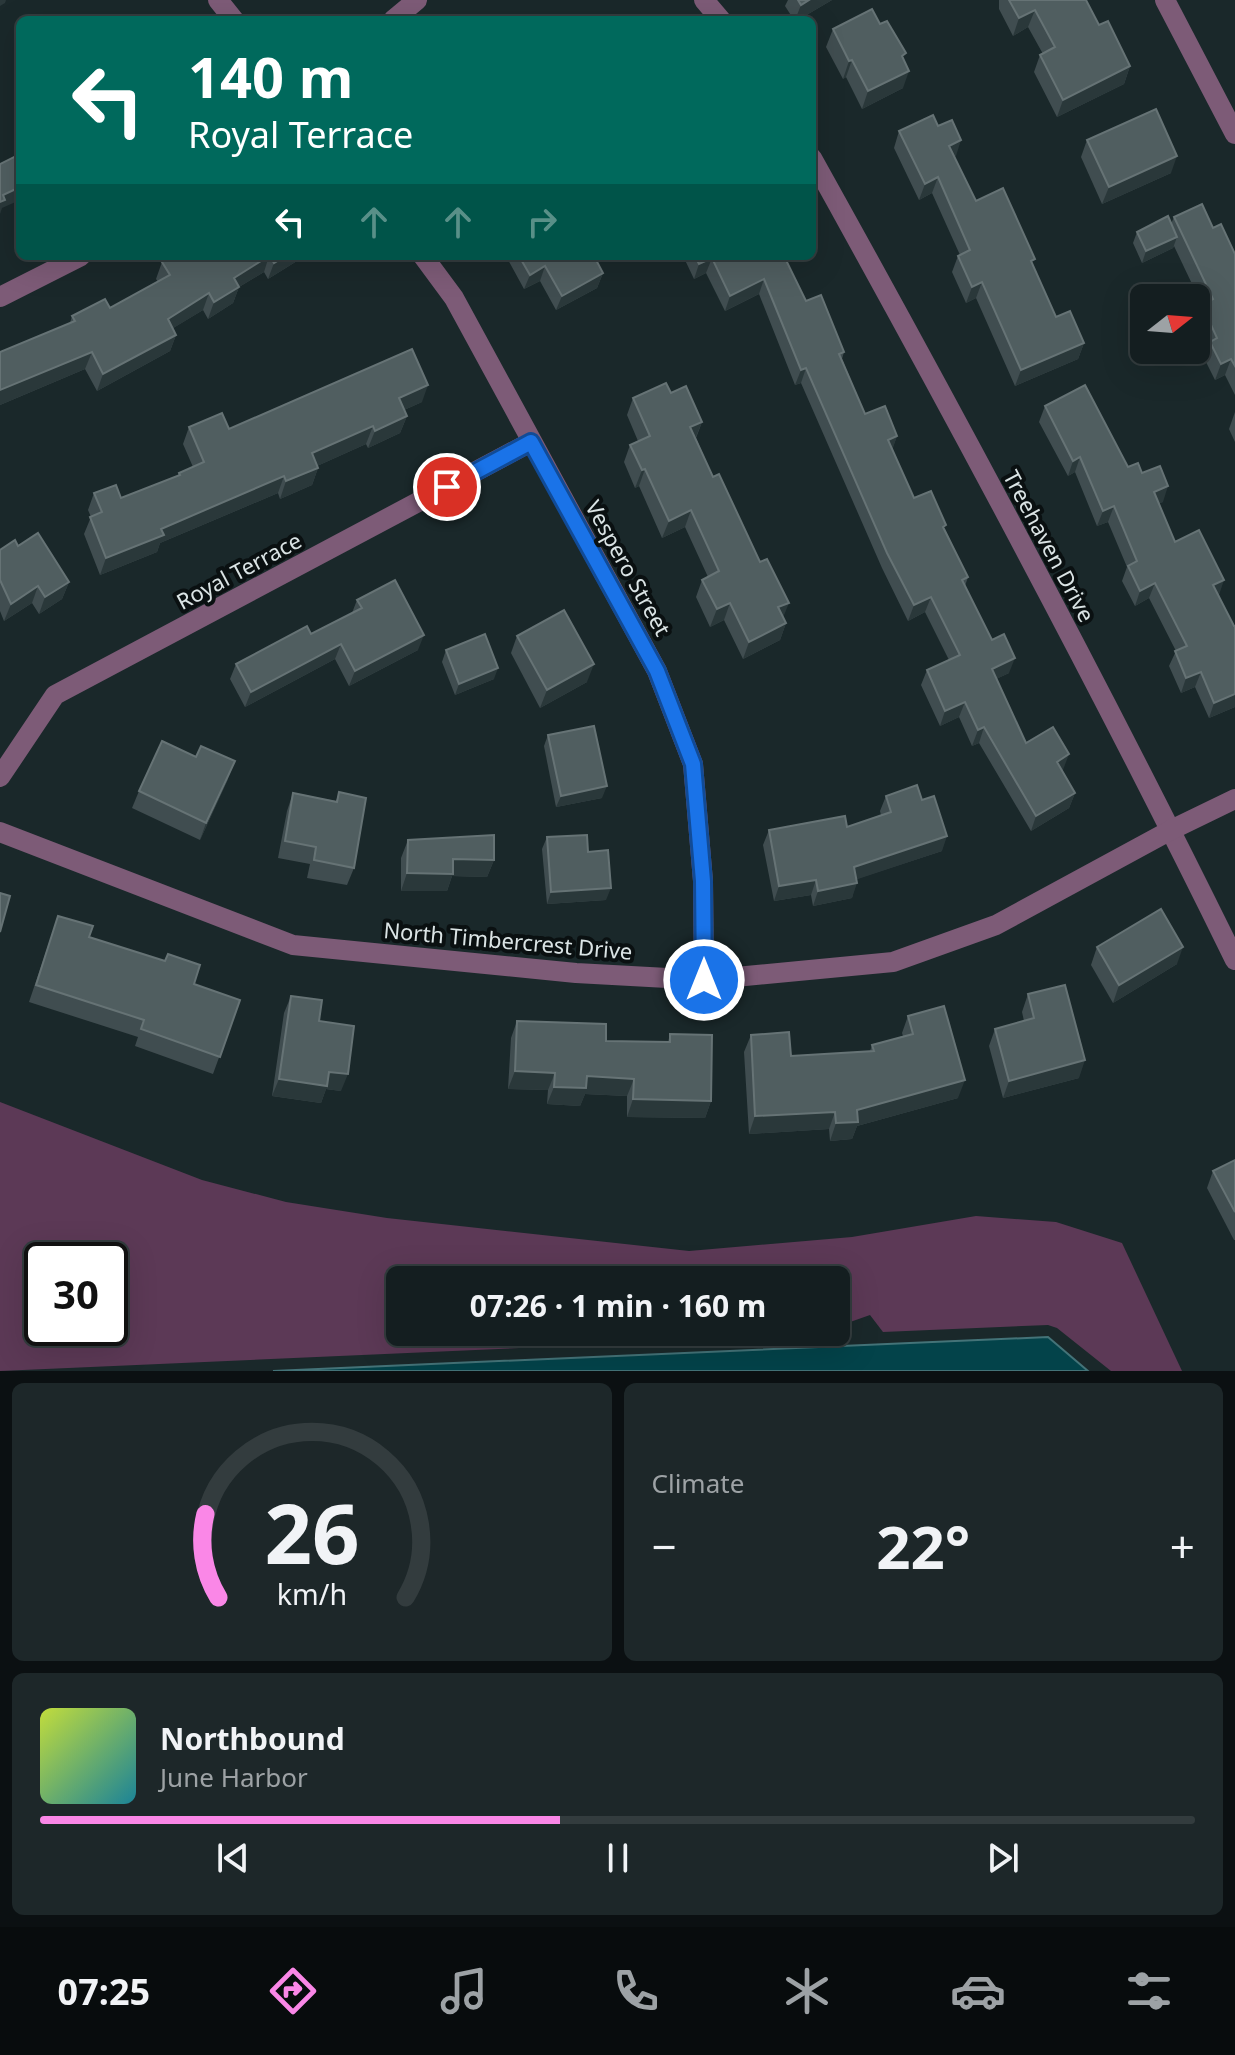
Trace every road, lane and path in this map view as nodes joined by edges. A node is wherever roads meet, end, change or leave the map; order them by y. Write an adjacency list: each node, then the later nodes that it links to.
1 (218, 0): 5 (street)
2 (417, 0): 6 (street)
3 (704, 0): 7 (street)
4 (1165, 0): 8 (street)
5 (231, 16)
6 (398, 16)
7 (718, 16)
8 (1235, 134)
9 (816, 165): 16 (street, Treehaven Drive)
10 (73, 260): 12 (street)
11 (426, 260): 13 (street, Vespero Street)
12 (0, 297)
13 (531, 442): 14 (street, Royal Terrace); 19 (street, Vespero Street)
14 (0, 777)
15 (1235, 799): 16 (street, North Timbercrest Drive)
16 (1171, 830): 18 (street, Treehaven Drive); 19 (street, North Timbercrest Drive)
17 (0, 832): 19 (street, North Timbercrest Drive)
18 (1235, 960)
19 (704, 980)

